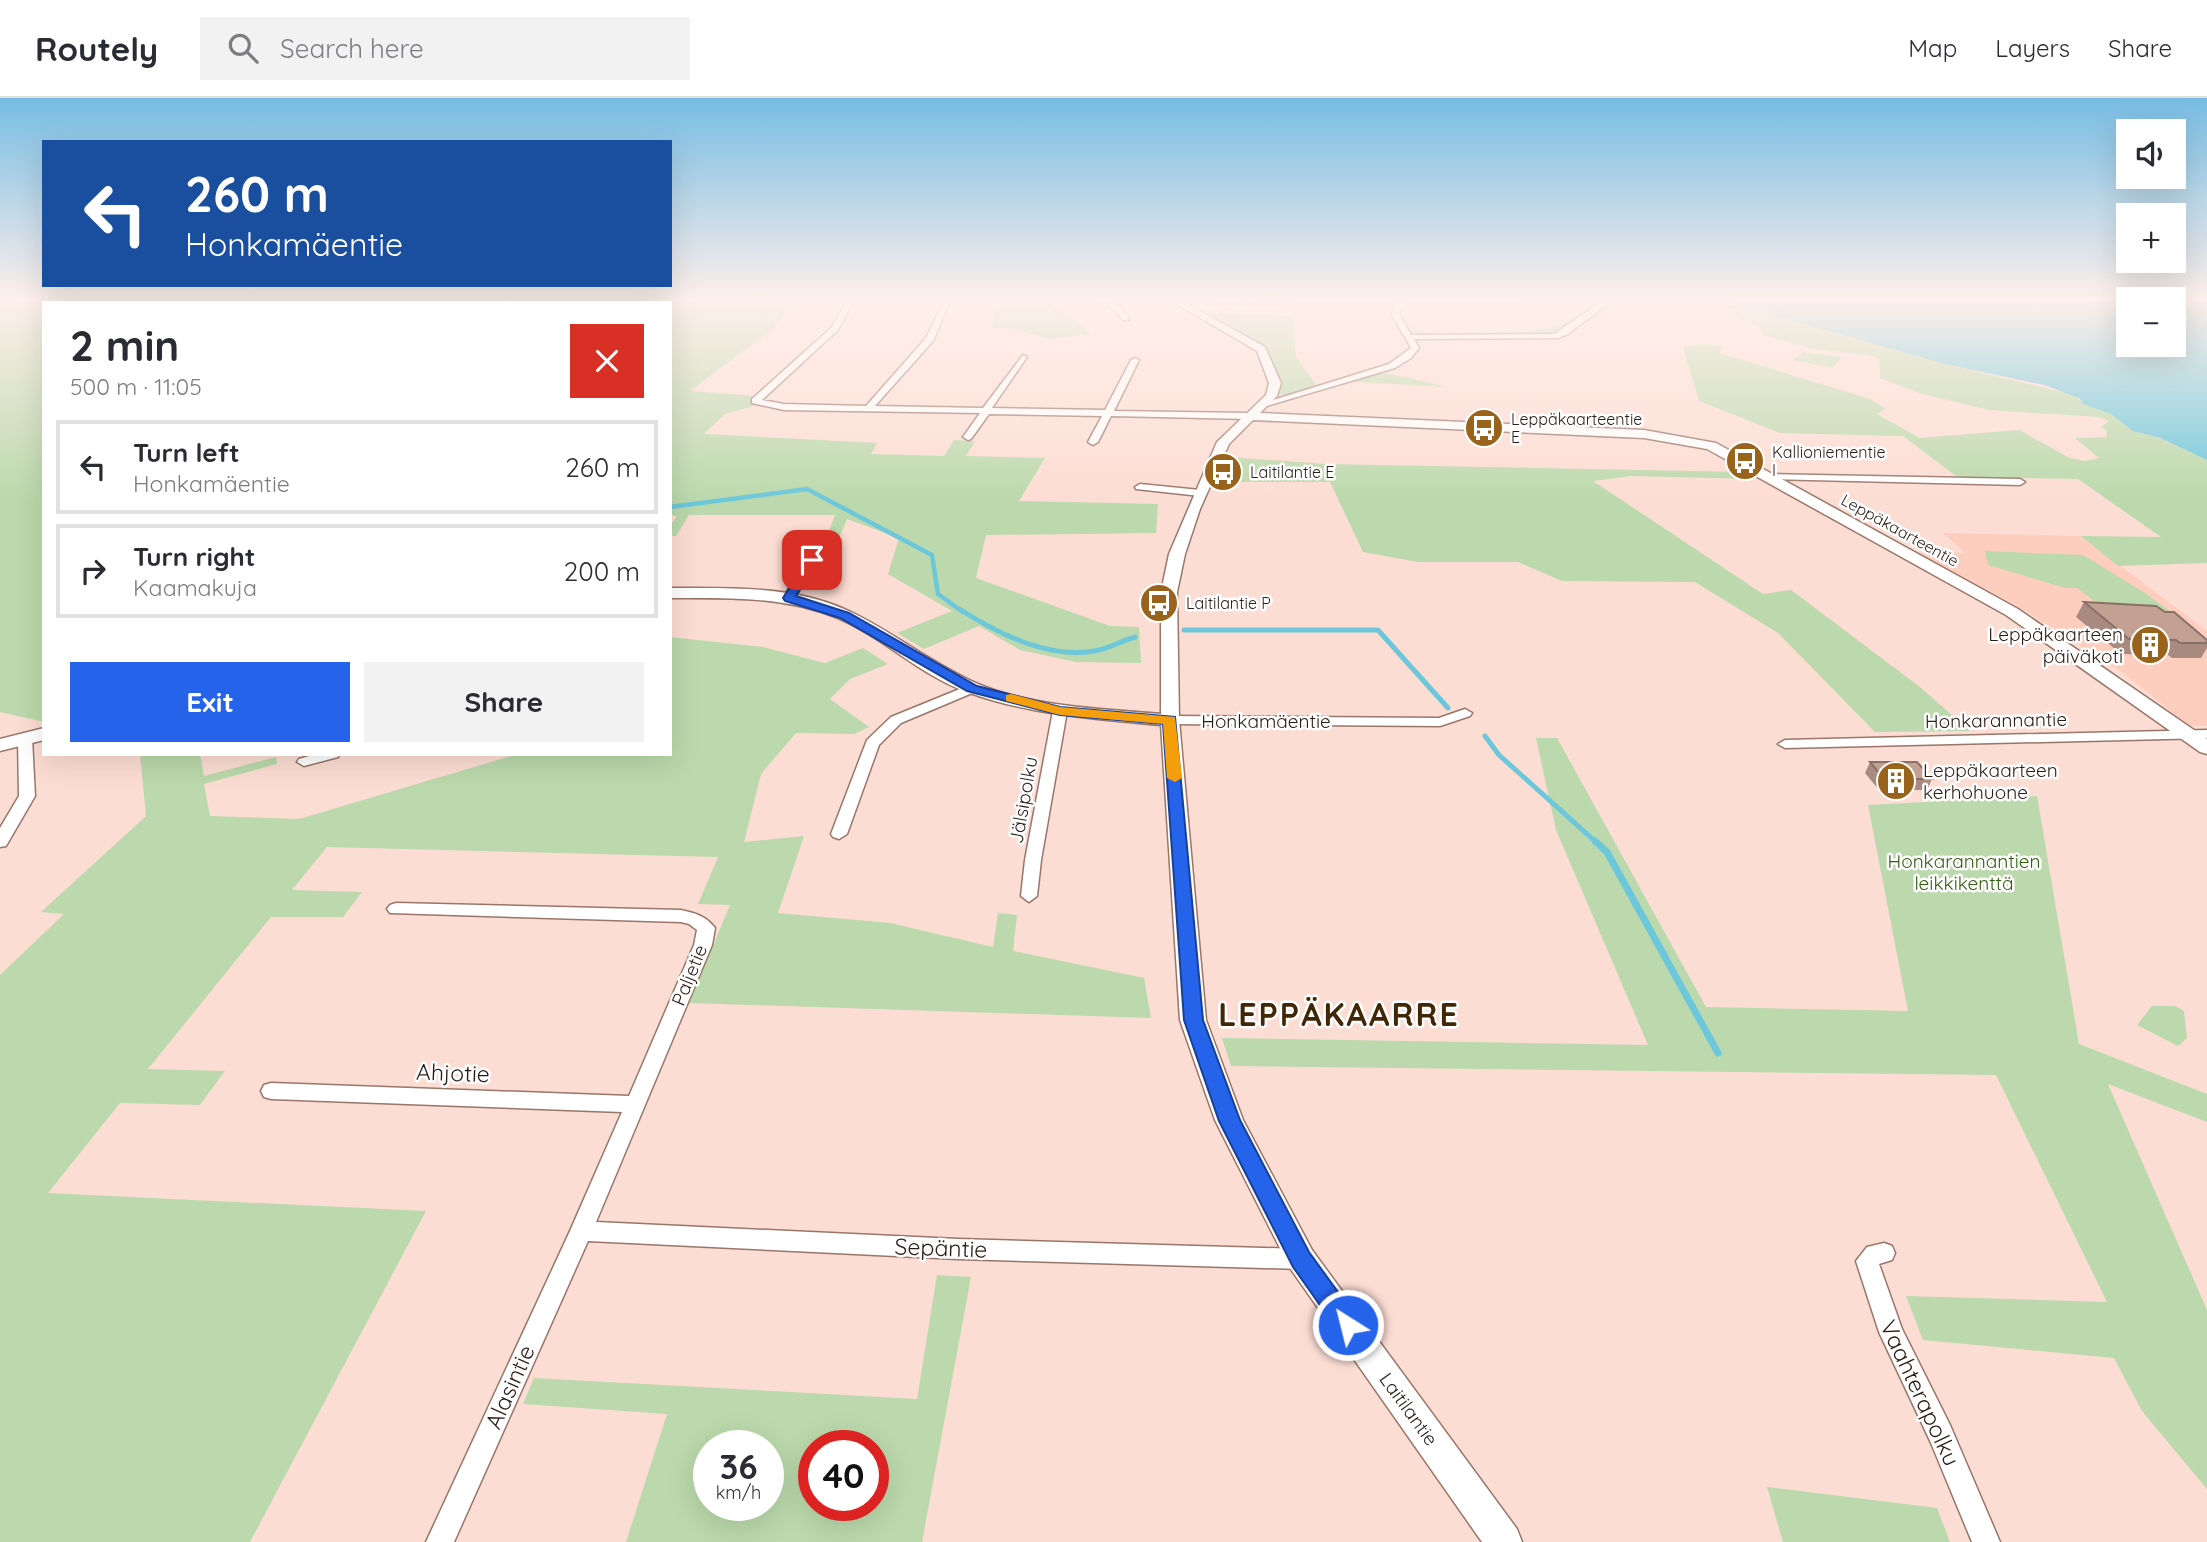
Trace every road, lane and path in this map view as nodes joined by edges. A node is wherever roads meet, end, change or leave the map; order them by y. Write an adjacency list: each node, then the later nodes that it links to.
1 (793, 366): 8 (street)
2 (906, 366): 8 (street)
3 (1016, 366): 9 (street)
4 (1132, 366): 10 (street)
5 (1271, 366): 7 (street)
6 (1391, 366): 7 (street)
7 (1263, 406): 11 (street, Laitilantie)
8 (868, 409): 9 (street)
9 (985, 411): 10 (street); 12 (street)
10 (1108, 414): 11 (street); 13 (street)
11 (1250, 416): 14 (street, Leppäkaarteentie); 17 (street, Laitilantie)
12 (968, 438)
13 (1093, 442)
14 (1768, 477): 15 (street); 25 (street, Leppäkaarteentie)
15 (2020, 482)
16 (1140, 487): 17 (street)
17 (1200, 493): 24 (street, Laitilantie)
18 (823, 541): 20 (street)
19 (672, 593): 20 (street, Honkamäentie)
20 (789, 598): 21 (street, Honkamäentie)
21 (972, 688): 22 (street, Honkamäentie); 33 (street)
22 (1060, 711): 24 (street, Honkamäentie); 35 (street, Jälsipolku)
23 (1465, 713): 24 (street, Honkamäentie)
24 (1170, 720): 41 (street, Laitilantie)
25 (2189, 734): 26 (street, Honkarannantie); 28 (street, Honkarannantie); 30 (street, Leppäkaarteentie)
26 (2207, 734)
27 (34, 736): 29 (street); 34 (street)
28 (1785, 744)
29 (0, 745)
30 (2207, 748)
31 (326, 756): 32 (street)
32 (304, 762)
33 (839, 834)
34 (0, 842)
35 (1029, 896)
36 (396, 909): 38 (street, Paljetie)
37 (271, 1091): 38 (street, Ahjotie)
38 (634, 1104): 39 (street, Paljetie)
39 (581, 1231): 41 (street, Sepäntie); 42 (street, Alasintie)
40 (1884, 1253): 44 (street, Vaahterapolku)
41 (1301, 1259): 43 (street, Laitilantie)
42 (440, 1542)
43 (1504, 1542)
44 (1986, 1542)

